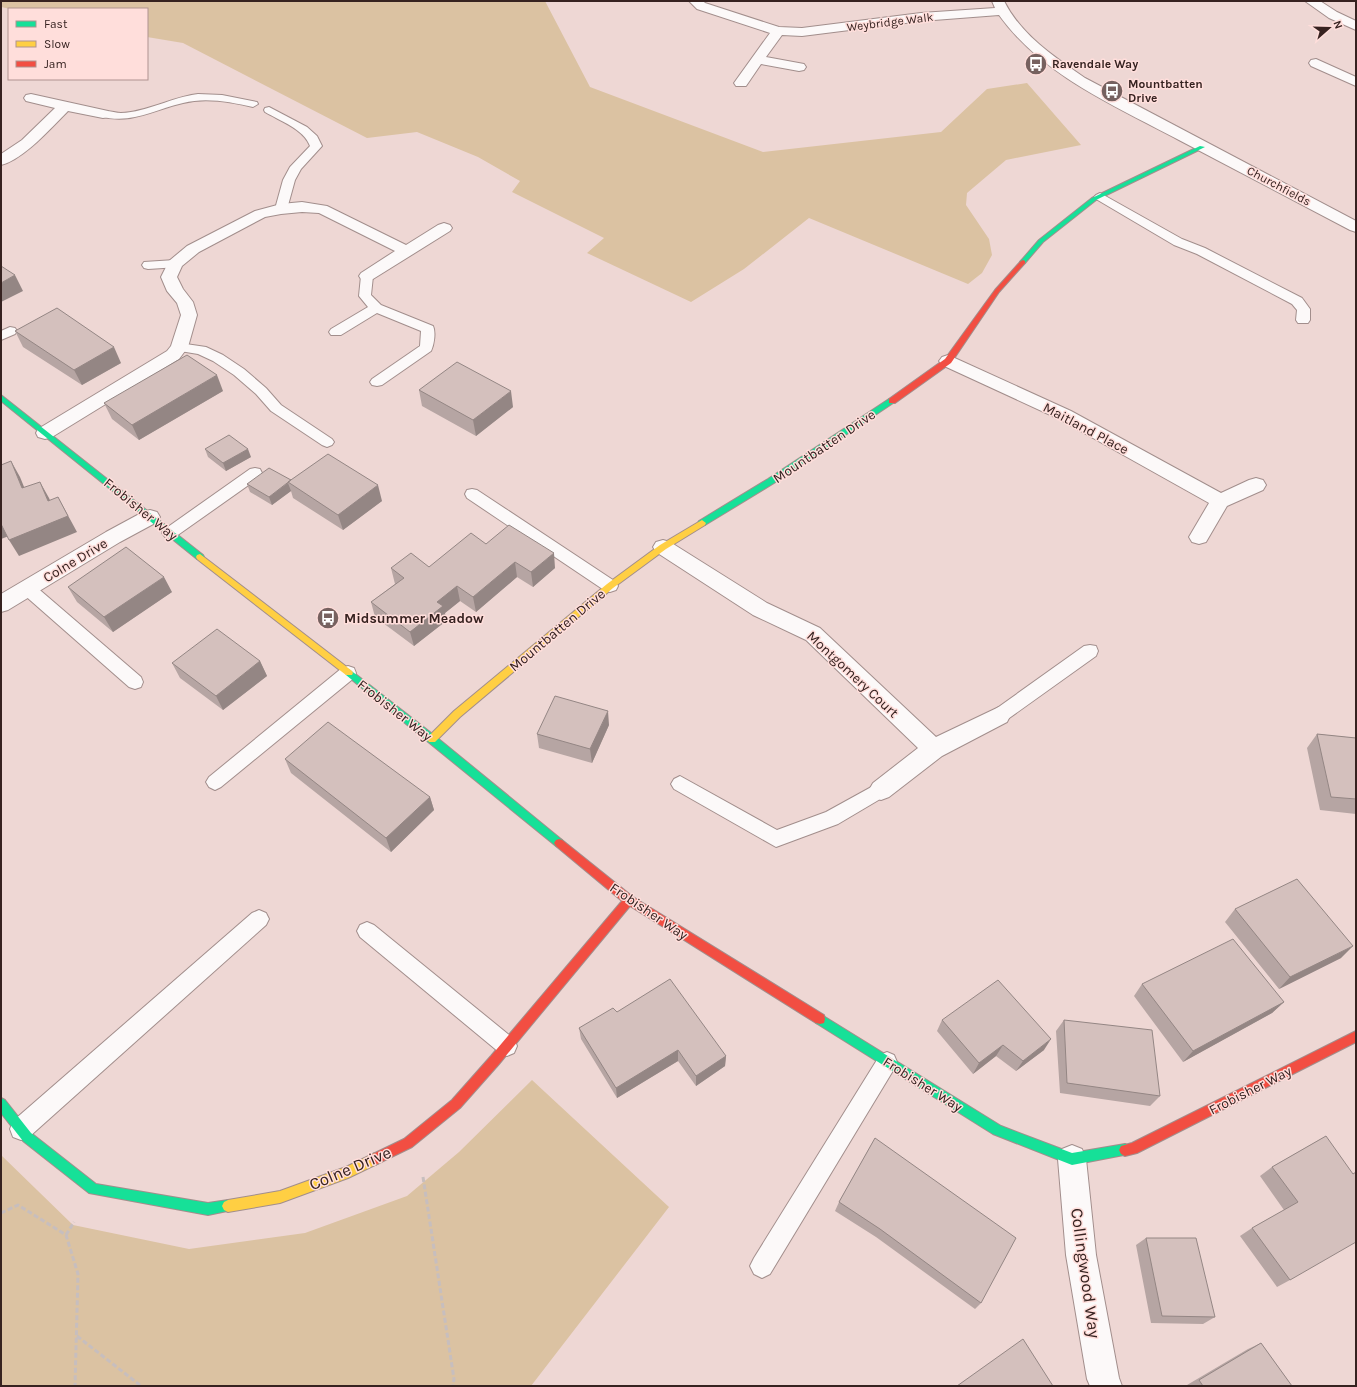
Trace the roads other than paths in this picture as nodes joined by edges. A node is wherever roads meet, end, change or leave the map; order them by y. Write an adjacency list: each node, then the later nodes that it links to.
1 (695, 1): 5 (street, Weybridge Walk)
2 (1311, 1): 4 (street)
3 (1000, 6): 5 (street, Weybridge Walk); 16 (street)
4 (1356, 26)
5 (778, 30): 6 (street)
6 (757, 59): 8 (street); 10 (street)
7 (1316, 64): 9 (street)
8 (799, 67)
9 (1356, 82)
10 (741, 83)
11 (31, 98): 13 (street)
12 (253, 104): 15 (lane)
13 (65, 106): 15 (street); 17 (street)
14 (270, 110): 19 (lane)
15 (103, 114)
16 (1202, 147): 18 (street, Mountbatten Drive); 20 (street, Churchfields)
17 (1, 161)
18 (1100, 197): 27 (lane); 30 (street, Mountbatten Drive)
19 (281, 209): 22 (street); 23 (street)
20 (1356, 227)
21 (444, 228): 22 (street)
22 (407, 251): 25 (street)
23 (175, 264): 24 (lane); 29 (street)
24 (148, 265)
25 (367, 276): 26 (lane)
26 (376, 308): 28 (lane); 31 (lane)
27 (1303, 320)
28 (336, 332)
29 (179, 347): 33 (street); 34 (lane)
30 (948, 361): 38 (street, Maitland Place); 42 (street, Mountbatten Drive)
31 (377, 382)
32 (1, 397): 33 (street, Frobisher Way)
33 (46, 433): 39 (street, Frobisher Way)
34 (327, 442)
35 (255, 473): 40 (lane)
36 (1256, 485): 38 (street)
37 (472, 494): 43 (lane)
38 (1220, 501): 41 (street)
39 (150, 517): 40 (street, Frobisher Way); 44 (street, Colne Drive)
40 (170, 533): 47 (street, Frobisher Way)
41 (1199, 537)
42 (663, 547): 43 (street, Mountbatten Drive); 51 (street, Montgomery Court)
43 (610, 586): 50 (street, Mountbatten Drive)
44 (28, 589): 45 (street, Colne Drive); 48 (lane)
45 (1, 604)
46 (1090, 651): 49 (lane)
47 (348, 673): 50 (street, Frobisher Way); 52 (lane)
48 (135, 682)
49 (999, 716): 51 (street)
50 (432, 738): 55 (street, Frobisher Way)
51 (934, 749): 54 (street)
52 (215, 782)
53 (680, 784): 54 (lane)
54 (881, 790)
55 (629, 900): 59 (street, Colne Drive); 60 (street, Frobisher Way)
56 (259, 919): 62 (lane)
57 (367, 931): 59 (lane)
58 (1356, 1036): 63 (street, Frobisher Way)
59 (507, 1046): 62 (street, Colne Drive)
60 (887, 1062): 63 (street, Frobisher Way); 64 (lane)
61 (1, 1104): 62 (street, Colne Drive)
62 (21, 1128)
63 (1072, 1159): 65 (street, Collingwood Way)
64 (762, 1266)
65 (1106, 1386)

